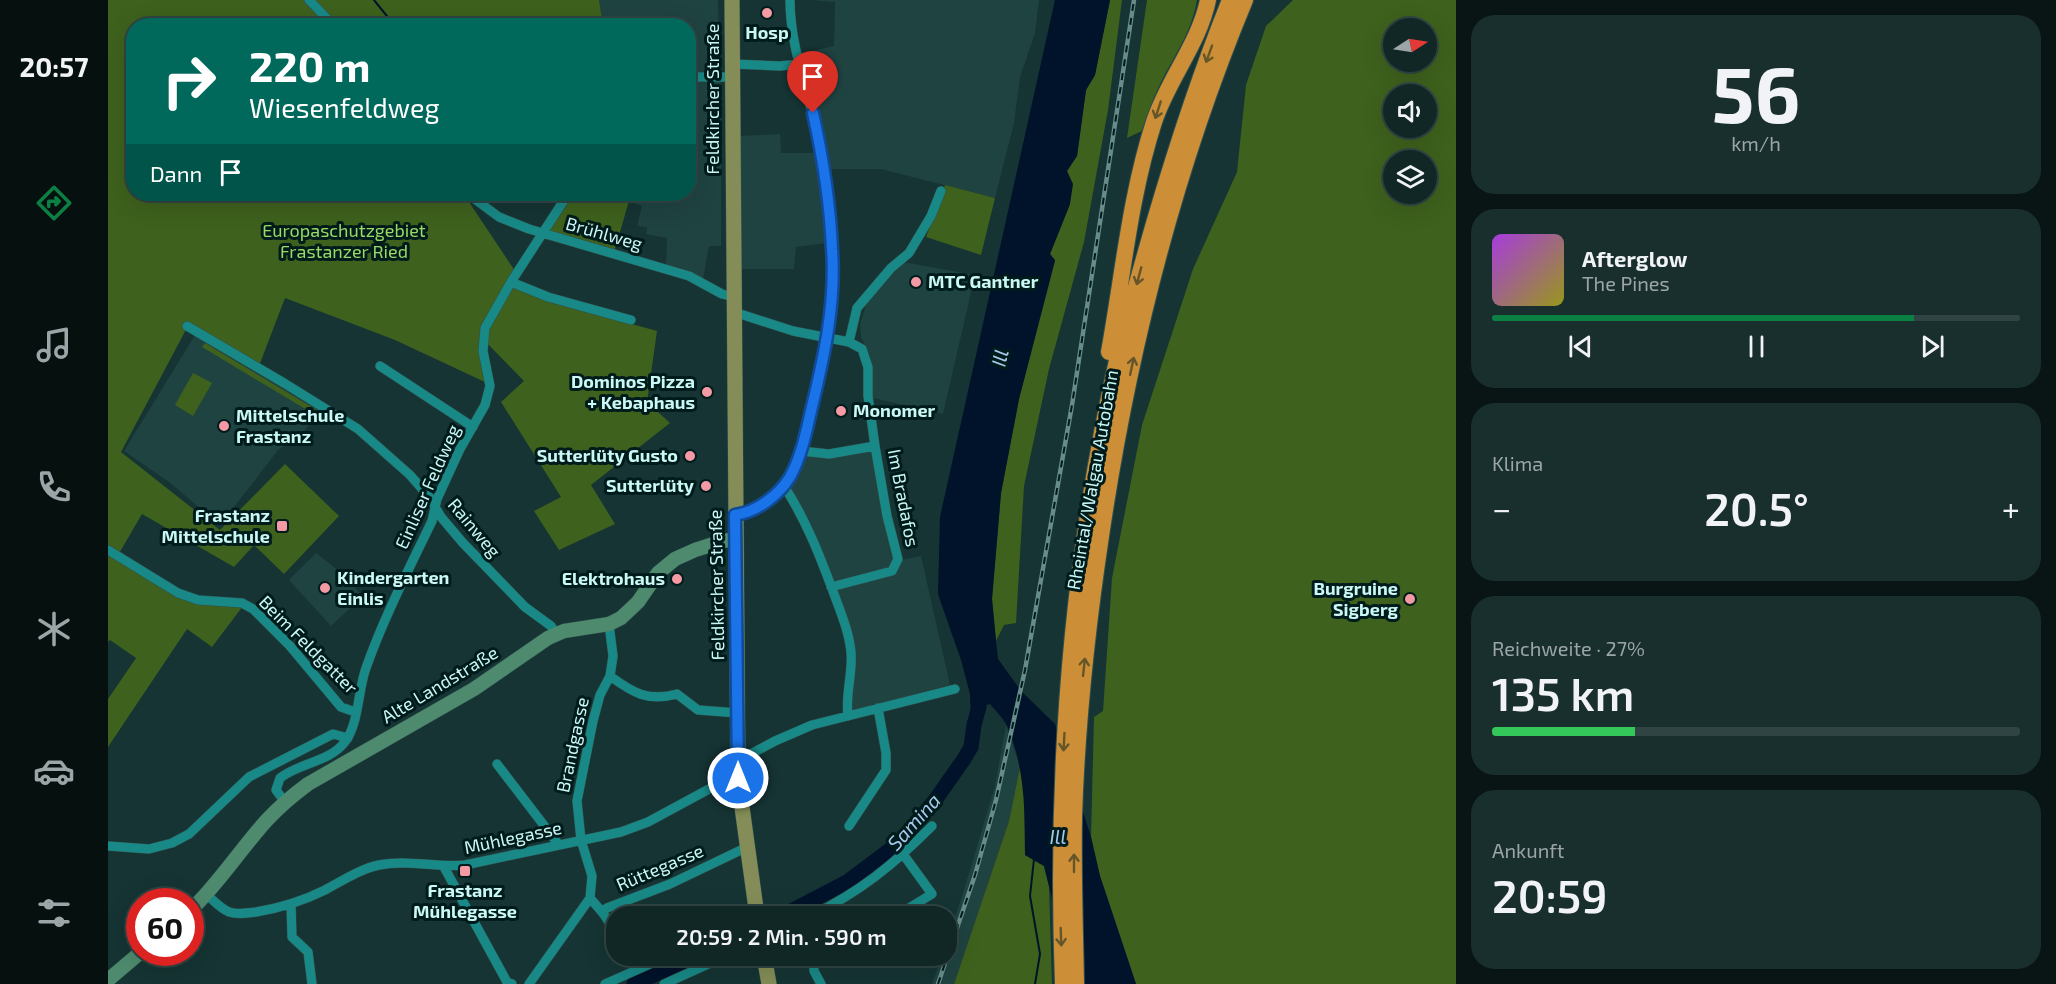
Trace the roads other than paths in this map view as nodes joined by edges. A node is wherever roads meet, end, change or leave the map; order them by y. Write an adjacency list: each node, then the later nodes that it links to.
1 (309, 0): 7 (street)
2 (732, 0): 9 (main road, Feldkircher Straße)
3 (790, 0): 8 (street)
4 (1208, 0): 23 (highway, one-way to 23)
5 (1251, 0): 6 (highway)
6 (1238, 5): 23 (highway, Rheintal/Walgau Autobahn, one-way to 23); 78 (highway, Rheintal/Walgau Autobahn, one-way to 6)
7 (326, 18)
8 (800, 64): 9 (street); 19 (street)
9 (732, 70): 10 (street); 16 (main road, Feldkircher Straße)
10 (696, 76)
11 (941, 191): 20 (street)
12 (478, 201): 14 (street, Brühlweg)
13 (564, 201): 14 (street, Einliser Feldweg)
14 (543, 234): 15 (street, Einliser Feldweg); 16 (street, Brühlweg)
15 (511, 282): 17 (street); 22 (street, Einliser Feldweg)
16 (734, 304): 19 (street, Brühlweg); 28 (main road, Feldkircher Straße)
17 (631, 320)
18 (187, 326): 27 (street, Rainweg)
19 (828, 337): 20 (street); 25 (street)
20 (849, 342): 24 (street, Im Bradafos)
21 (380, 366): 22 (street)
22 (473, 427): 27 (street, Einliser Feldweg)
23 (1104, 429): 77 (highway, Rheintal/Walgau Autobahn, one-way to 77)
24 (875, 446): 25 (street); 31 (street, Im Bradafos)
25 (801, 451): 26 (street)
26 (784, 486): 28 (street); 31 (street)
27 (435, 508): 33 (street, Rainweg); 37 (street, Einliser Feldweg)
28 (735, 515): 29 (main road, Feldkircher Straße)
29 (736, 539): 32 (main road, Alte Landstraße); 38 (main road, Feldkircher Straße)
30 (108, 550): 37 (street, Beim Feldgatter)
31 (831, 587): 39 (street)
32 (609, 624): 33 (main road, Alte Landstraße); 34 (street, Brandgasse)
33 (556, 634): 44 (main road, Alte Landstraße)
34 (610, 676): 38 (street); 47 (street, Brandgasse)
35 (955, 689): 36 (street)
36 (878, 708): 39 (street); 45 (street)
37 (355, 712): 40 (street, Einliser Feldweg)
38 (738, 713): 41 (main road, Feldkircher Straße)
39 (848, 716): 41 (street)
40 (348, 738): 44 (street); 49 (street)
41 (738, 756): 43 (main road, Feldkircher Straße)
42 (497, 764): 48 (street)
43 (738, 778): 47 (street, Mühlegasse); 50 (main road, Feldkircher Straße)
44 (285, 802): 53 (main road, Alte Landstraße)
45 (849, 826)
46 (932, 826): 51 (street)
47 (581, 840): 48 (street, Mühlegasse); 55 (street, Brandgasse)
48 (559, 845): 52 (street, Mühlegasse)
49 (108, 846)
50 (747, 848): 57 (main road, Feldkircher Straße); 60 (street, Rüttegasse)
51 (903, 854): 58 (street); 59 (street)
52 (444, 867): 56 (street, Mühlegasse); 71 (street)
53 (207, 895): 54 (main road, Alte Landstraße); 56 (street, Mühlegasse)
54 (204, 898)
55 (590, 898): 60 (street, Rüttegasse); 72 (street)
56 (291, 904): 70 (street)
57 (755, 906)
58 (829, 906)
59 (912, 906)
60 (602, 912): 61 (street)
61 (606, 918)
62 (126, 965): 69 (main road)
63 (637, 966): 68 (street)
64 (646, 966): 68 (street)
65 (704, 966): 74 (street)
66 (766, 966): 75 (main road)
67 (814, 966): 76 (street)
68 (639, 969): 73 (street)
69 (108, 980)
70 (312, 984)
71 (512, 984)
72 (529, 984)
73 (605, 984)
74 (664, 984)
75 (769, 984)
76 (821, 984)
77 (1063, 984)
78 (1076, 984)

